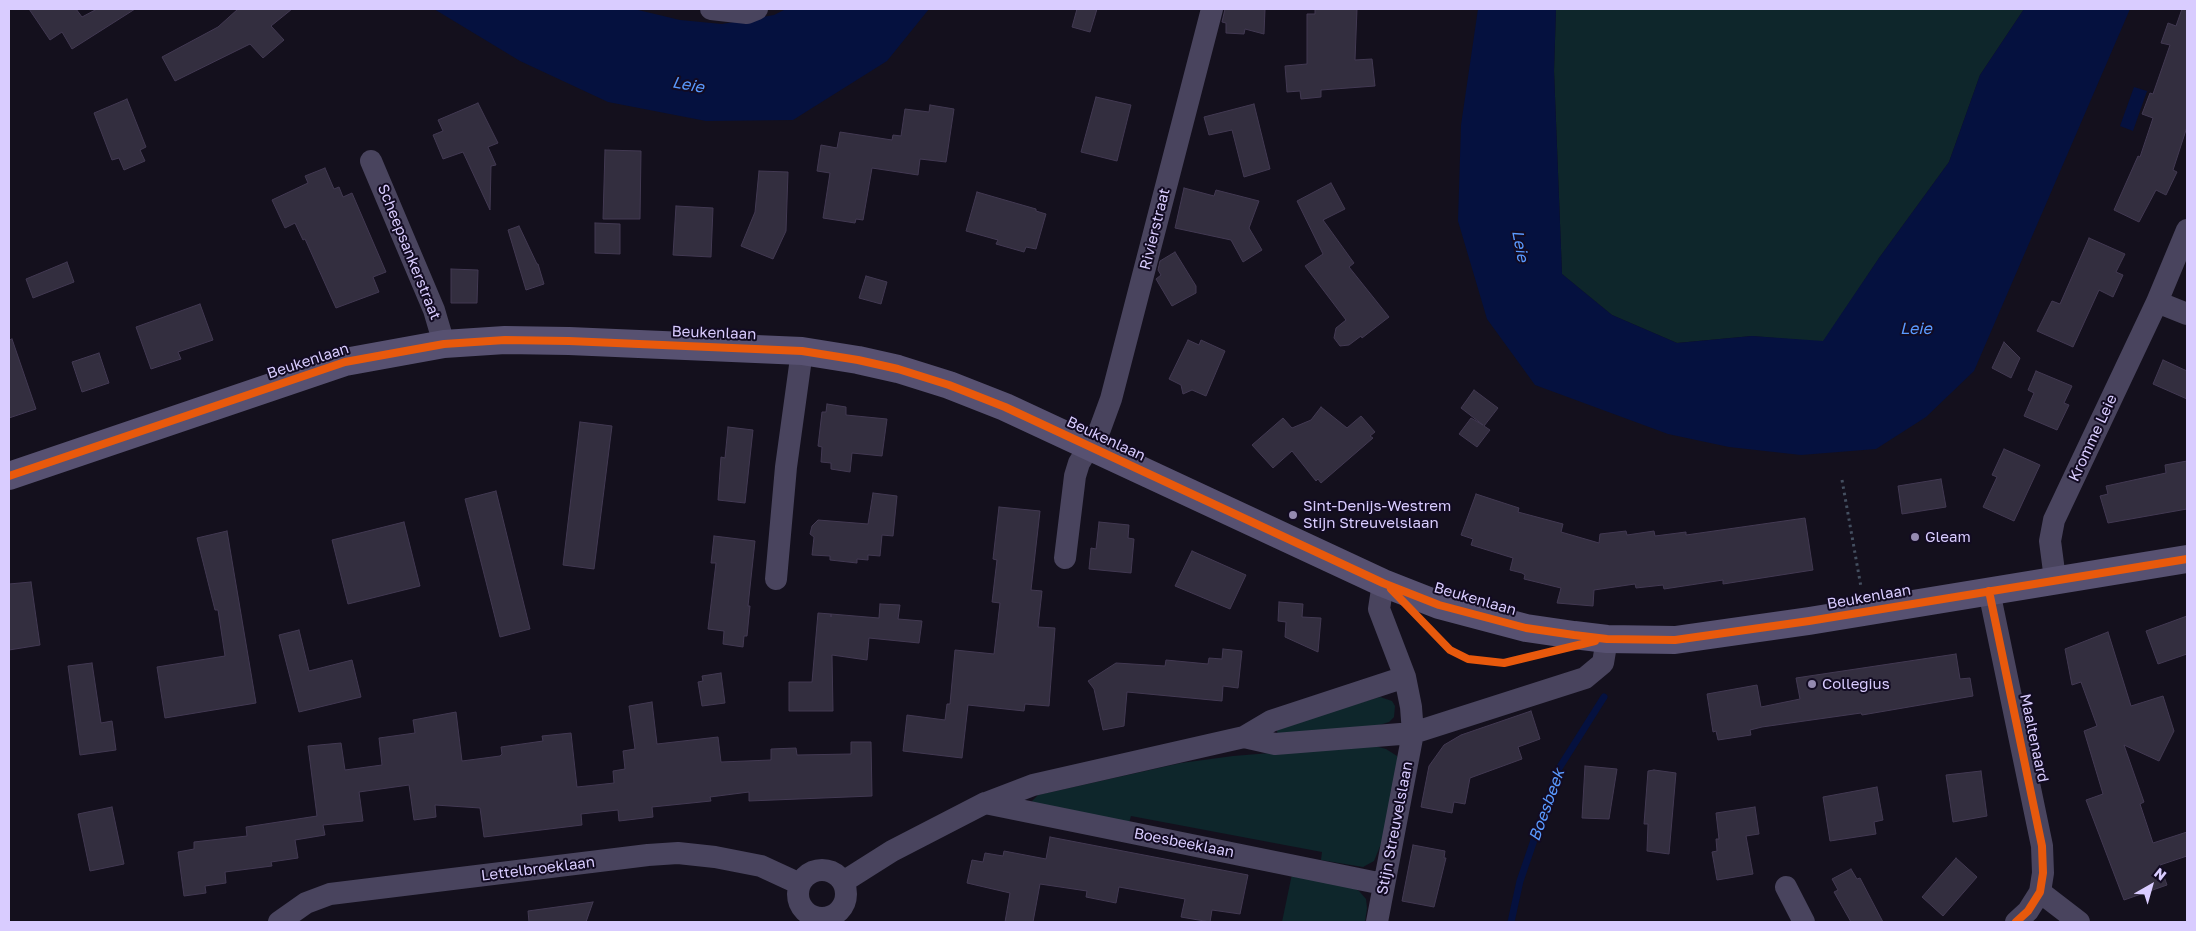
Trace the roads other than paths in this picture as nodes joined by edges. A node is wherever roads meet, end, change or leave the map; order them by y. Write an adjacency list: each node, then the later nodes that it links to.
1 (711, 9): 2 (street)
2 (756, 9)
3 (1212, 9): 10 (street, Rivierstraat)
4 (371, 161): 8 (street, Scheepsankerstraat)
5 (2187, 230): 6 (street, Kromme Leie)
6 (2157, 302): 7 (street); 15 (street, Kromme Leie)
7 (2187, 314)
8 (444, 344): 9 (street, Beukenlaan); 11 (street, Beukenlaan)
9 (802, 351): 10 (street, Beukenlaan); 14 (street)
10 (1089, 446): 12 (street, Beukenlaan); 16 (street, Beukenlaan)
11 (9, 476)
12 (1065, 558)
13 (2187, 558): 15 (street, Beukenlaan)
14 (776, 579)
15 (2055, 579): 17 (street, Beukenlaan)
16 (1383, 583): 18 (street, Beukenlaan); 19 (street)
17 (1989, 591): 18 (street, Beukenlaan); 27 (street, Maaltenaard)
18 (1607, 639): 20 (street)
19 (1405, 677): 20 (street); 21 (street)
20 (1413, 733): 21 (street); 25 (street, Stijn Streuvelslaan)
21 (1244, 737): 22 (street)
22 (985, 803): 23 (street); 25 (street, Boesbeeklaan)
23 (843, 882): 24 (street); 28 (street)
24 (800, 884): 28 (street); 29 (street, Lettelbroeklaan)
25 (1384, 884): 30 (street, Stijn Streuvelslaan)
26 (1786, 887): 31 (street)
27 (2040, 892): 32 (street); 33 (street)
28 (823, 920)
29 (279, 922)
30 (1376, 922)
31 (1804, 922)
32 (2016, 922)
33 (2079, 922)

